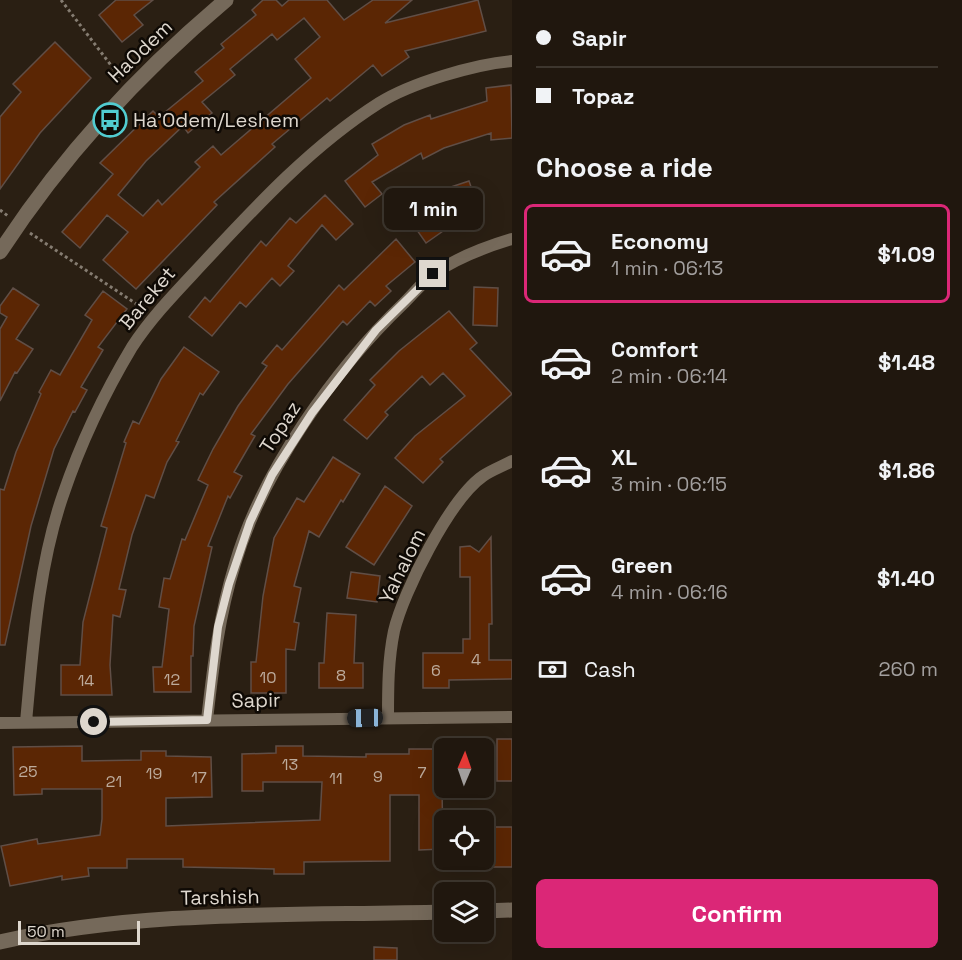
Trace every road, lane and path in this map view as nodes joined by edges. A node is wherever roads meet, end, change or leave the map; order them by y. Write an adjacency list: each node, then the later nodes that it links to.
1 (61, 0): 4 (path)
2 (226, 0): 4 (street, HaOdem)
3 (512, 61): 8 (street, Bareket)
4 (129, 90): 5 (street, HaOdem)
5 (18, 225): 7 (street, HaOdem); 8 (path)
6 (512, 239): 12 (street, Topaz)
7 (0, 252)
8 (157, 317): 13 (street, Bareket)
9 (512, 461): 11 (street, Yahalom)
10 (512, 717): 11 (street, Sapir)
11 (388, 718): 12 (street, Sapir)
12 (207, 720): 13 (street, Sapir)
13 (26, 722): 14 (street, Sapir)
14 (0, 723)
15 (512, 910): 16 (street)
16 (494, 911)
17 (434, 912): 18 (street, Tarshish)
18 (0, 942)

